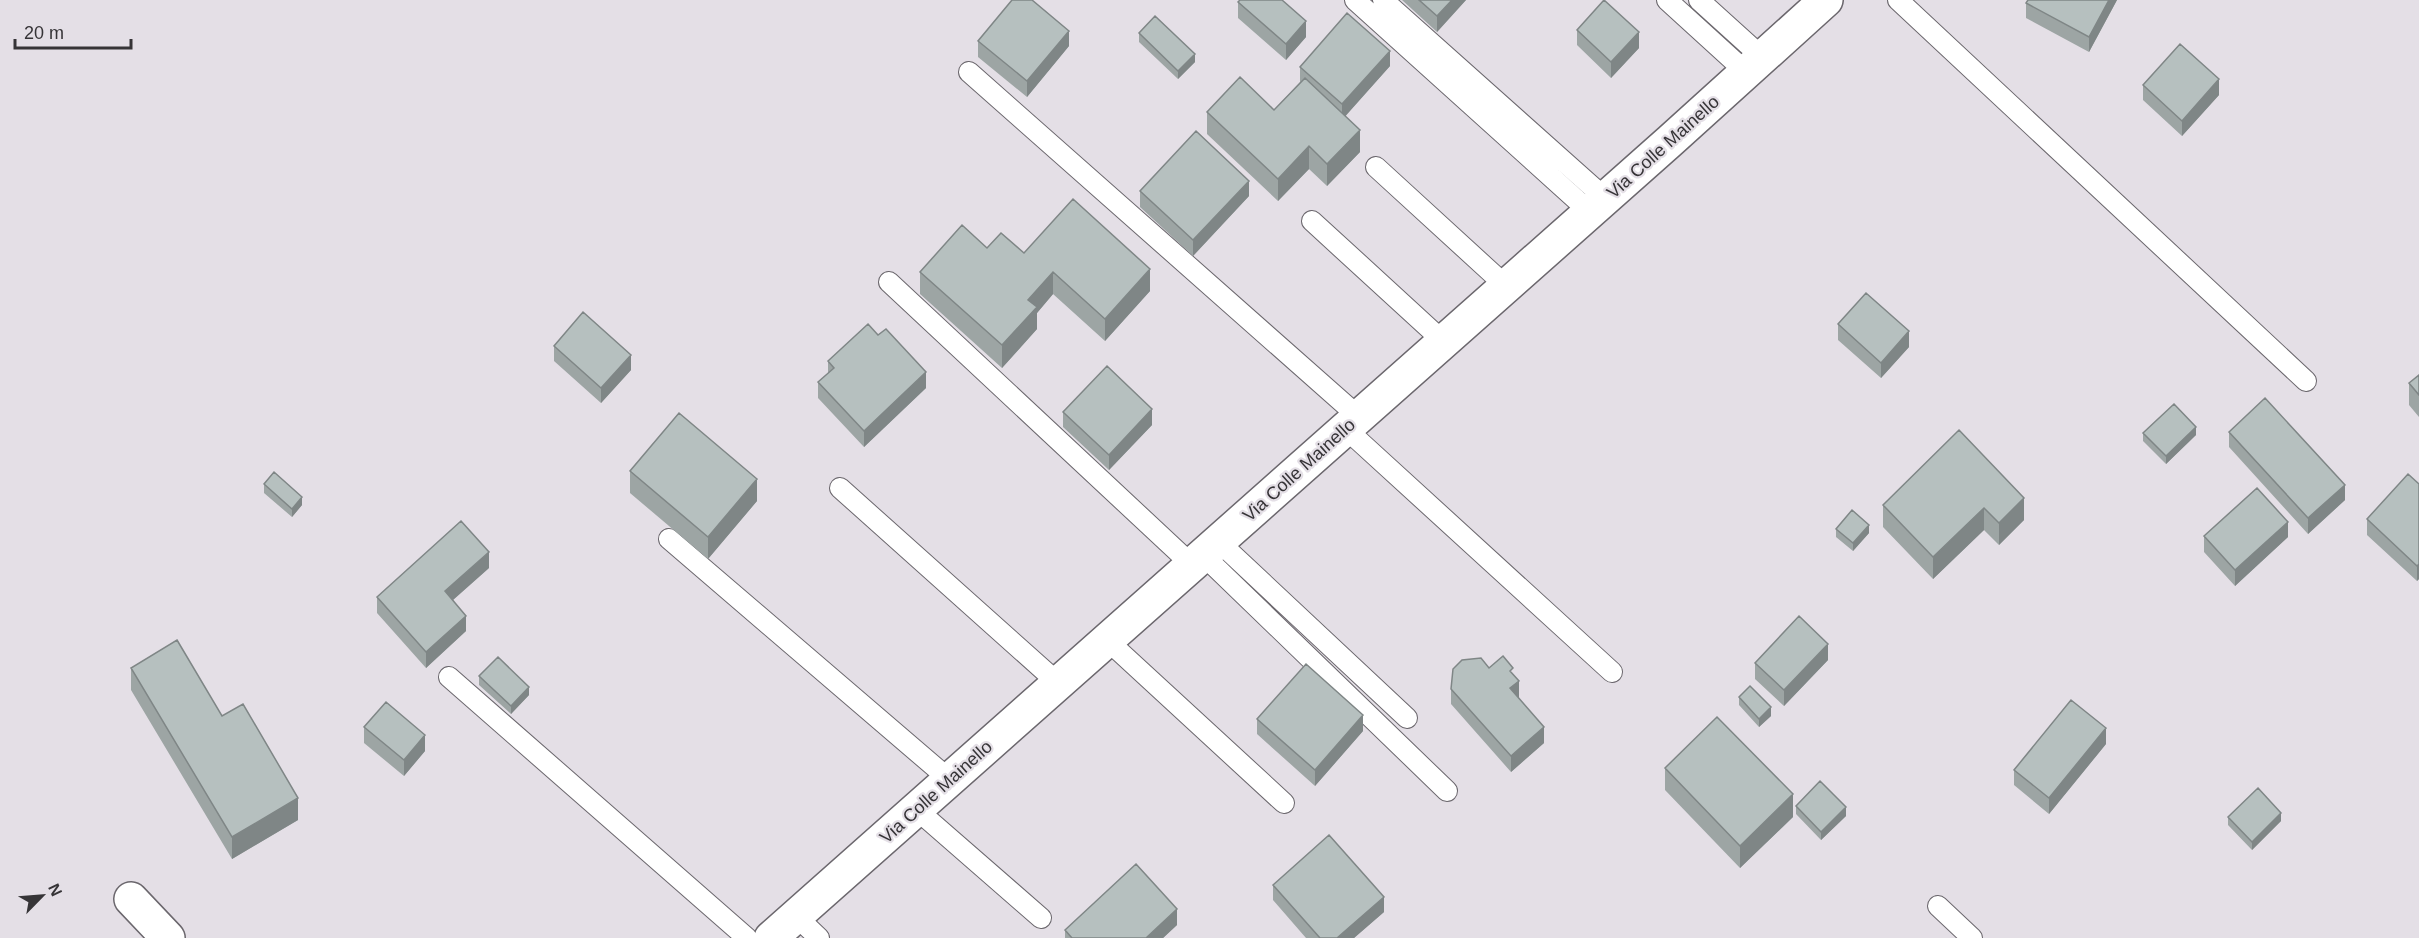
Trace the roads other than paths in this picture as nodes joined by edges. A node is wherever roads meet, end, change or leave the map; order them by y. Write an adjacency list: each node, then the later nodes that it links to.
1 (1355, 0): 10 (lane)
2 (1383, 0): 10 (lane)
3 (1667, 0): 7 (lane)
4 (1699, 0): 7 (lane)
5 (1826, 0): 7 (street, Via Colle Mainello)
6 (1898, 0): 15 (lane)
7 (1754, 65): 10 (street, Via Colle Mainello)
8 (969, 72): 16 (lane)
9 (1376, 167): 13 (lane)
10 (1598, 205): 13 (street, Via Colle Mainello)
11 (1312, 221): 14 (lane)
12 (889, 282): 19 (lane)
13 (1506, 286): 14 (street, Via Colle Mainello)
14 (1444, 342): 16 (street, Via Colle Mainello)
15 (2306, 381)
16 (1352, 423): 19 (street, Via Colle Mainello); 21 (lane)
17 (840, 488): 23 (lane)
18 (669, 539): 25 (lane)
19 (1205, 554): 20 (street, Via Colle Mainello); 24 (lane); 26 (lane)
20 (1107, 640): 23 (street, Via Colle Mainello); 27 (lane)
21 (1612, 672)
22 (450, 677): 34 (lane)
23 (1058, 683): 25 (street, Via Colle Mainello)
24 (1407, 718)
25 (950, 780): 28 (street, Via Colle Mainello)
26 (1446, 791)
27 (1284, 803)
28 (916, 809): 31 (lane); 32 (street, Via Colle Mainello)
29 (131, 899): 33 (street)
30 (1938, 906): 36 (lane)
31 (1041, 918)
32 (808, 927): 35 (street, Via Colle Mainello)
33 (168, 938)
34 (747, 938)
35 (771, 938)
36 (1972, 938)

